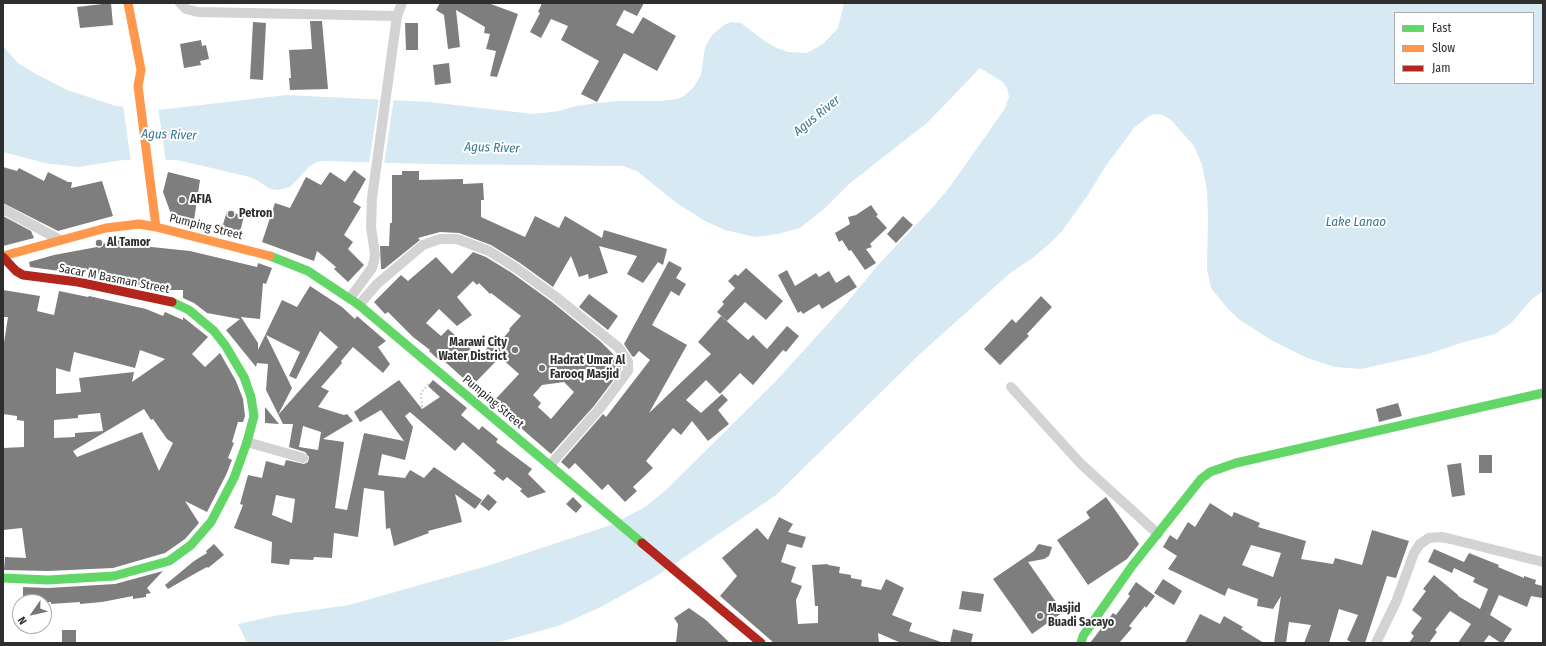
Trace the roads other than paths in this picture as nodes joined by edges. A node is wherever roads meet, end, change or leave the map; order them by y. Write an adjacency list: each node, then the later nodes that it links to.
1 (128, 3): 6 (main road)
2 (180, 3): 4 (street)
3 (402, 3): 4 (street)
4 (398, 16): 11 (street)
5 (130, 72): 6 (main road)
6 (138, 86): 8 (main road)
7 (3, 209): 9 (street)
8 (156, 227): 9 (main road, Pumping Street); 11 (main road, Pumping Street)
9 (60, 240): 10 (main road, Pumping Street)
10 (3, 257): 15 (main road, Sacar M Basman Street)
11 (350, 298): 12 (main road, Pumping Street)
12 (359, 305): 17 (main road, Pumping Street); 17 (street)
13 (1011, 387): 18 (street)
14 (1543, 393): 18 (main road)
15 (247, 442): 16 (street); 20 (main road, Sacar M Basman Street)
16 (303, 458)
17 (550, 465): 21 (main road, Pumping Street)
18 (1158, 534): 22 (main road)
19 (1543, 562): 23 (street)
20 (3, 578)
21 (761, 643)
22 (1080, 643)
23 (1376, 643)

